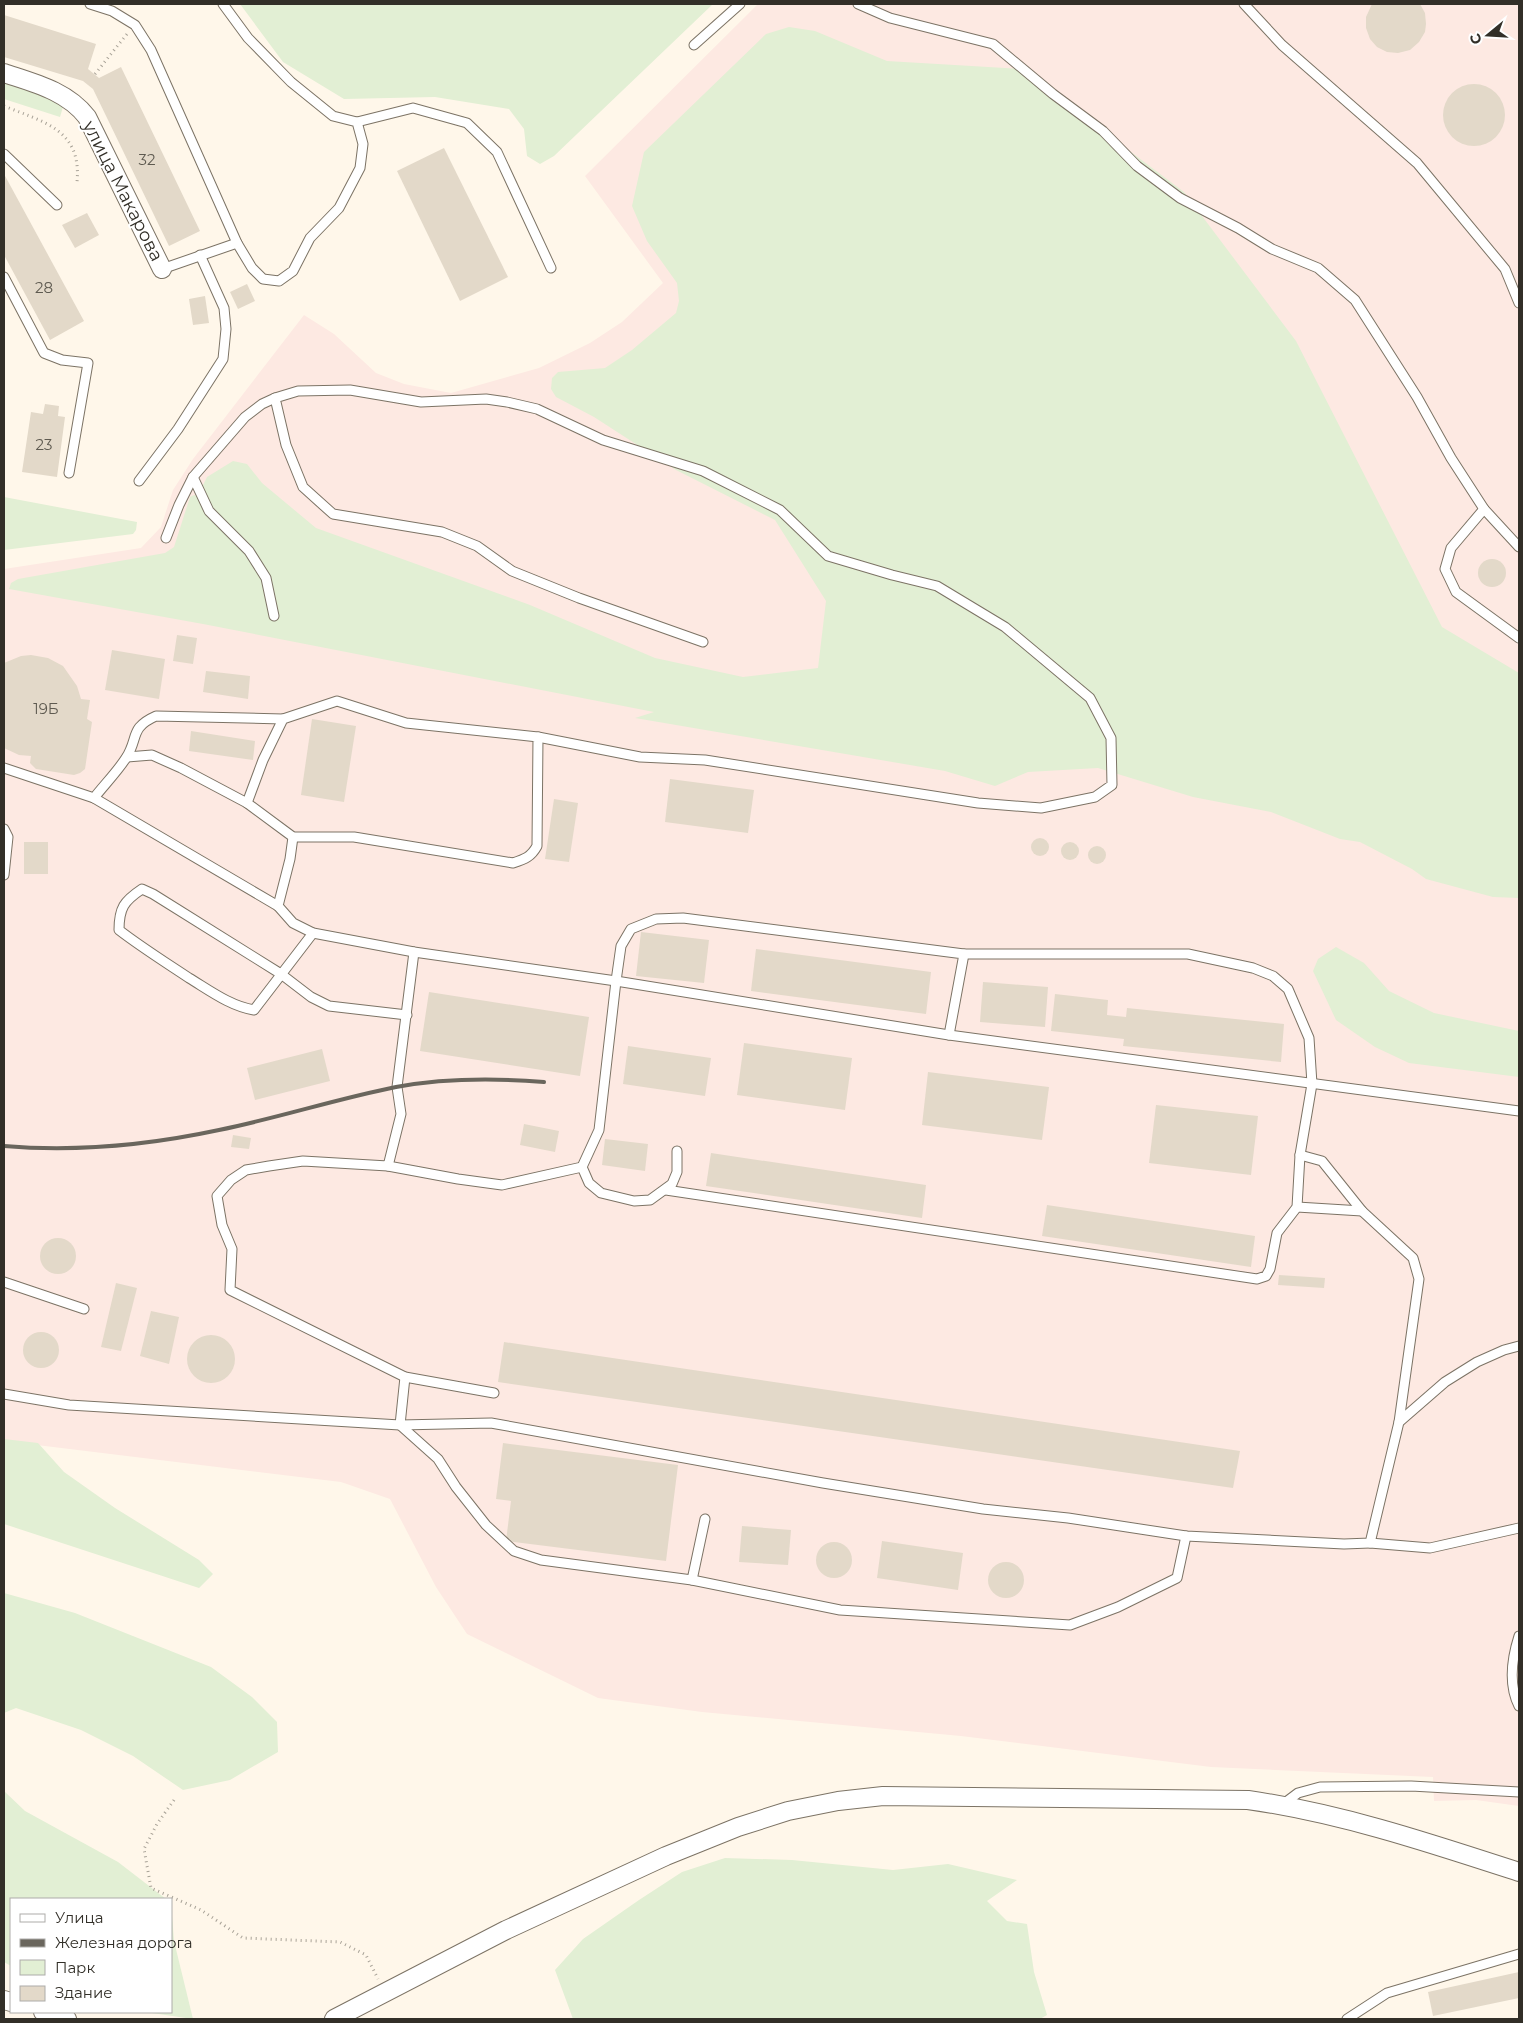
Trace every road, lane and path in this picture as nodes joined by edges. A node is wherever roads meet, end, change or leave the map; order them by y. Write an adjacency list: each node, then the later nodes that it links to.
1 (90, 4): 6 (lane)
2 (223, 4): 11 (lane)
3 (740, 4): 7 (lane)
4 (858, 4): 25 (lane)
5 (1244, 4): 20 (lane)
6 (134, 25): 9 (path); 15 (lane)
7 (694, 45)
8 (4, 73): 18 (street, улица Макарова)
9 (95, 74)
10 (4, 106): 13 (path)
11 (357, 122): 15 (lane); 17 (lane)
12 (4, 154): 14 (lane)
13 (77, 182)
14 (58, 205)
15 (237, 243): 16 (lane)
16 (200, 255): 18 (lane); 24 (lane)
17 (551, 268)
18 (162, 270)
19 (4, 277): 22 (lane)
20 (1519, 303)
21 (275, 398): 23 (lane); 30 (lane); 32 (lane)
22 (69, 473)
23 (193, 477): 26 (lane); 28 (lane)
24 (139, 481)
25 (1484, 510): 27 (lane); 29 (lane)
26 (166, 538)
27 (1519, 547)
28 (274, 616)
29 (1519, 638)
30 (703, 642)
31 (283, 719): 32 (lane); 33 (lane); 36 (lane)
32 (538, 737): 38 (lane)
33 (126, 758): 35 (lane); 36 (lane)
34 (4, 768): 35 (lane)
35 (94, 798): 40 (lane)
36 (247, 803): 38 (lane)
37 (4, 830): 39 (lane)
38 (293, 837): 40 (lane)
39 (4, 875)
40 (278, 906): 41 (lane)
41 (313, 934): 42 (lane); 44 (lane)
42 (414, 952): 45 (lane); 46 (lane)
43 (964, 954): 45 (lane); 47 (lane); 48 (lane)
44 (281, 974): 44 (lane); 46 (lane)
45 (616, 981): 47 (lane); 53 (lane)
46 (407, 1015): 52 (lane)
47 (949, 1035): 48 (lane)
48 (1312, 1084): 49 (lane); 51 (lane)
49 (1519, 1112)
50 (677, 1151): 54 (lane)
51 (1300, 1155): 55 (lane); 56 (lane)
52 (388, 1166): 53 (lane); 60 (lane)
53 (582, 1167): 54 (lane)
54 (666, 1190): 55 (lane)
55 (1297, 1207): 56 (lane)
56 (1362, 1211): 63 (lane)
57 (4, 1282): 58 (lane)
58 (84, 1309)
59 (1519, 1346): 63 (lane)
60 (405, 1377): 61 (lane); 64 (lane)
61 (494, 1393)
62 (4, 1394): 64 (lane)
63 (1399, 1422): 68 (lane)
64 (400, 1425): 67 (lane); 69 (lane)
65 (705, 1519): 69 (lane)
66 (1519, 1528): 68 (lane)
67 (1186, 1536): 68 (lane); 69 (lane)
68 (1370, 1543)
69 (692, 1580)
70 (1519, 1636): 71 (lane)
71 (1519, 1706)
72 (1519, 1792): 74 (lane)
73 (174, 1800): 77 (path)
74 (1282, 1805): 75 (street); 77 (street)
75 (1519, 1872)
76 (1519, 1954): 81 (lane)
77 (385, 1993): 80 (street)
78 (46, 2013): 79 (street)
79 (67, 2019)
80 (334, 2019)
81 (1347, 2019)

